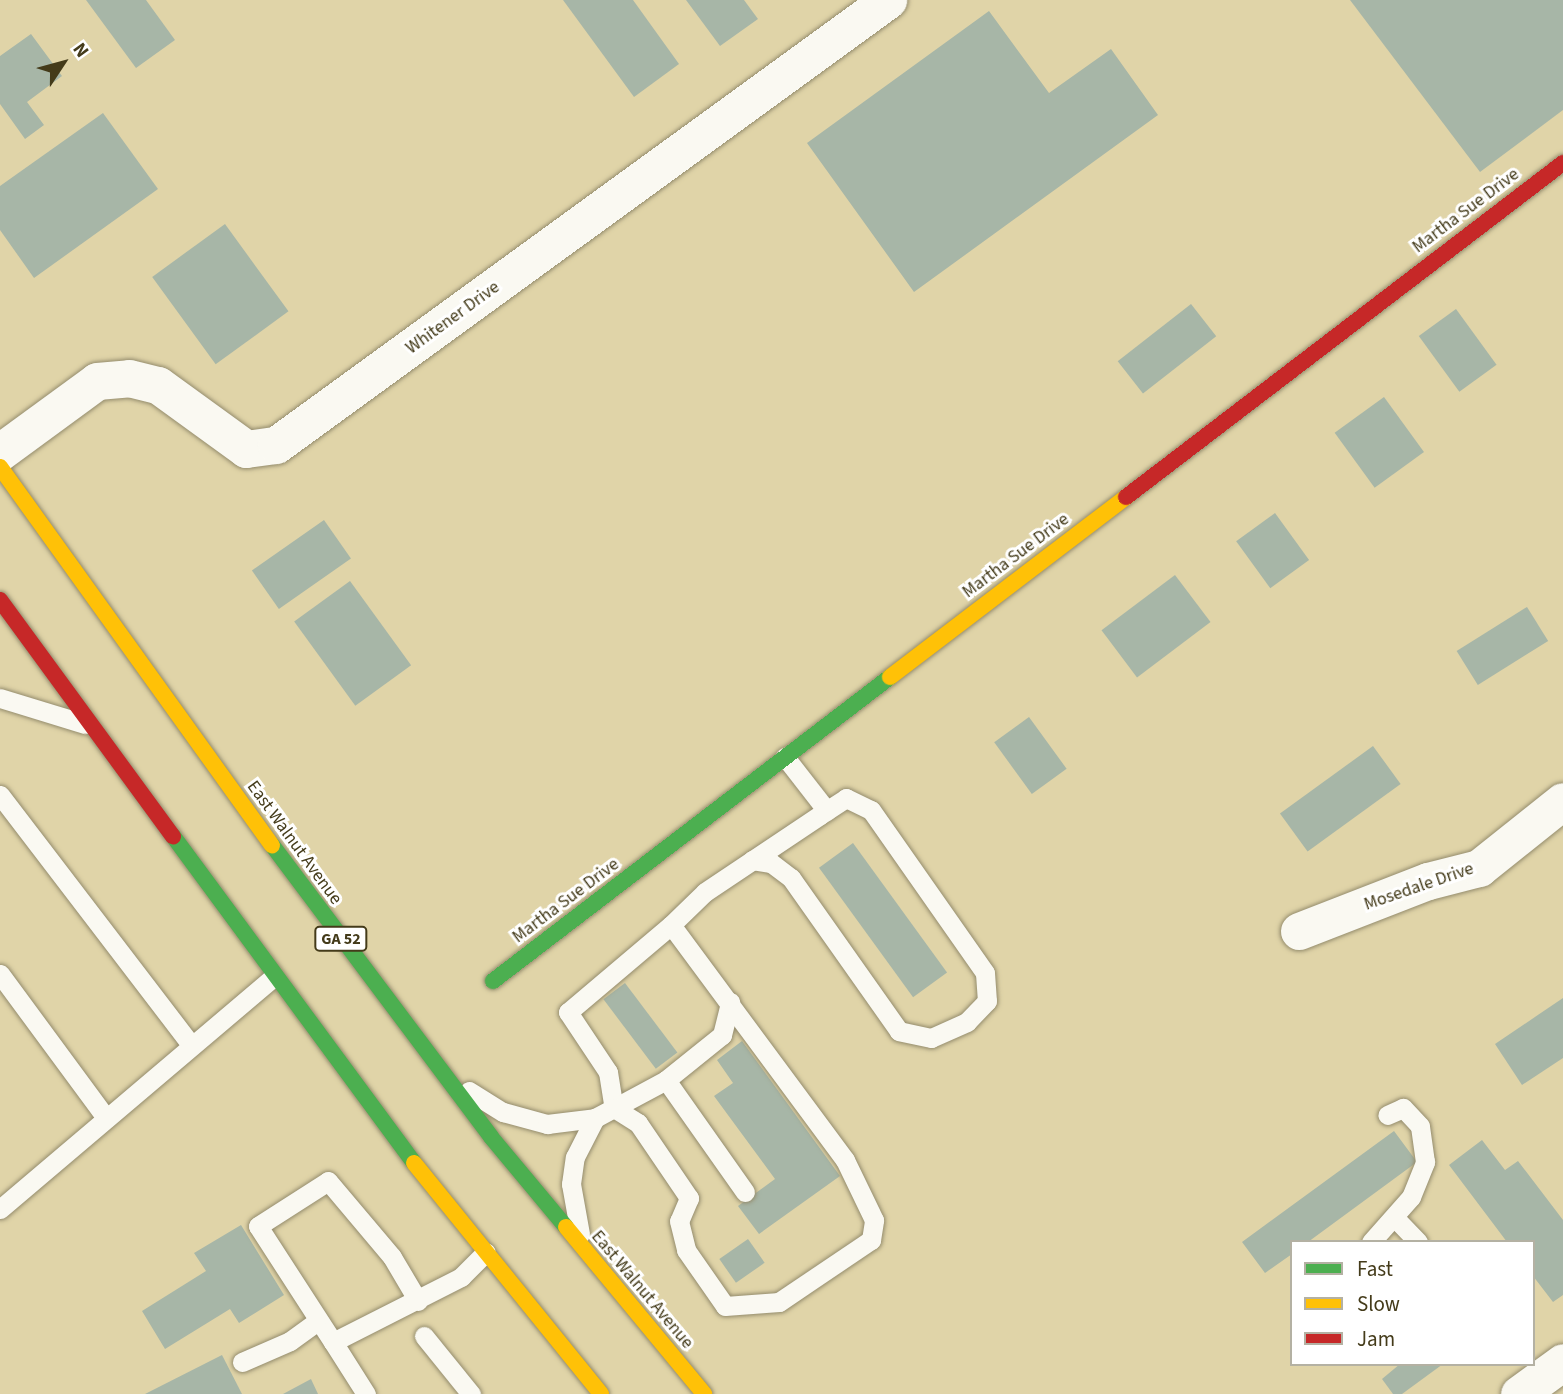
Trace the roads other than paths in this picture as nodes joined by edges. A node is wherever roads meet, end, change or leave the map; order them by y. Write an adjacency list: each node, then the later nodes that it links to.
1 (888, 0): 3 (street, Whitener Drive)
2 (1563, 163): 8 (main road, Martha Sue Drive)
3 (0, 452)
4 (0, 467): 20 (main road, East Walnut Avenue / GA 52)
5 (0, 600): 7 (main road)
6 (0, 698): 7 (lane)
7 (90, 725): 16 (main road)
8 (785, 757): 11 (lane); 17 (main road, Martha Sue Drive)
9 (0, 795): 19 (lane)
10 (1563, 801): 14 (street, Mosedale Drive)
11 (827, 811): 12 (lane); 12 (lane)
12 (752, 860): 13 (lane)
13 (671, 925): 18 (lane); 22 (lane)
14 (1299, 931)
15 (0, 974): 24 (lane)
16 (274, 977): 19 (lane); 32 (main road)
17 (493, 981)
18 (730, 1002): 21 (lane); 22 (lane)
19 (191, 1045): 24 (lane)
20 (444, 1075): 25 (lane); 31 (main road, East Walnut Avenue / GA 52)
21 (666, 1080): 22 (lane); 26 (lane)
22 (614, 1108): 25 (lane)
23 (1388, 1115): 28 (lane)
24 (106, 1118): 27 (lane)
25 (595, 1118): 31 (lane)
26 (745, 1192)
27 (0, 1209)
28 (1395, 1218): 29 (lane); 30 (lane)
29 (1373, 1240)
30 (1416, 1240)
31 (583, 1249): 41 (main road, East Walnut Avenue / GA 52)
32 (486, 1252): 33 (lane); 40 (main road)
33 (418, 1301): 34 (lane); 36 (lane)
34 (317, 1322): 36 (lane); 37 (lane)
35 (424, 1336): 39 (lane)
36 (333, 1342): 38 (lane)
37 (242, 1362)
38 (366, 1394)
39 (471, 1394)
40 (601, 1394)
41 (704, 1394)

